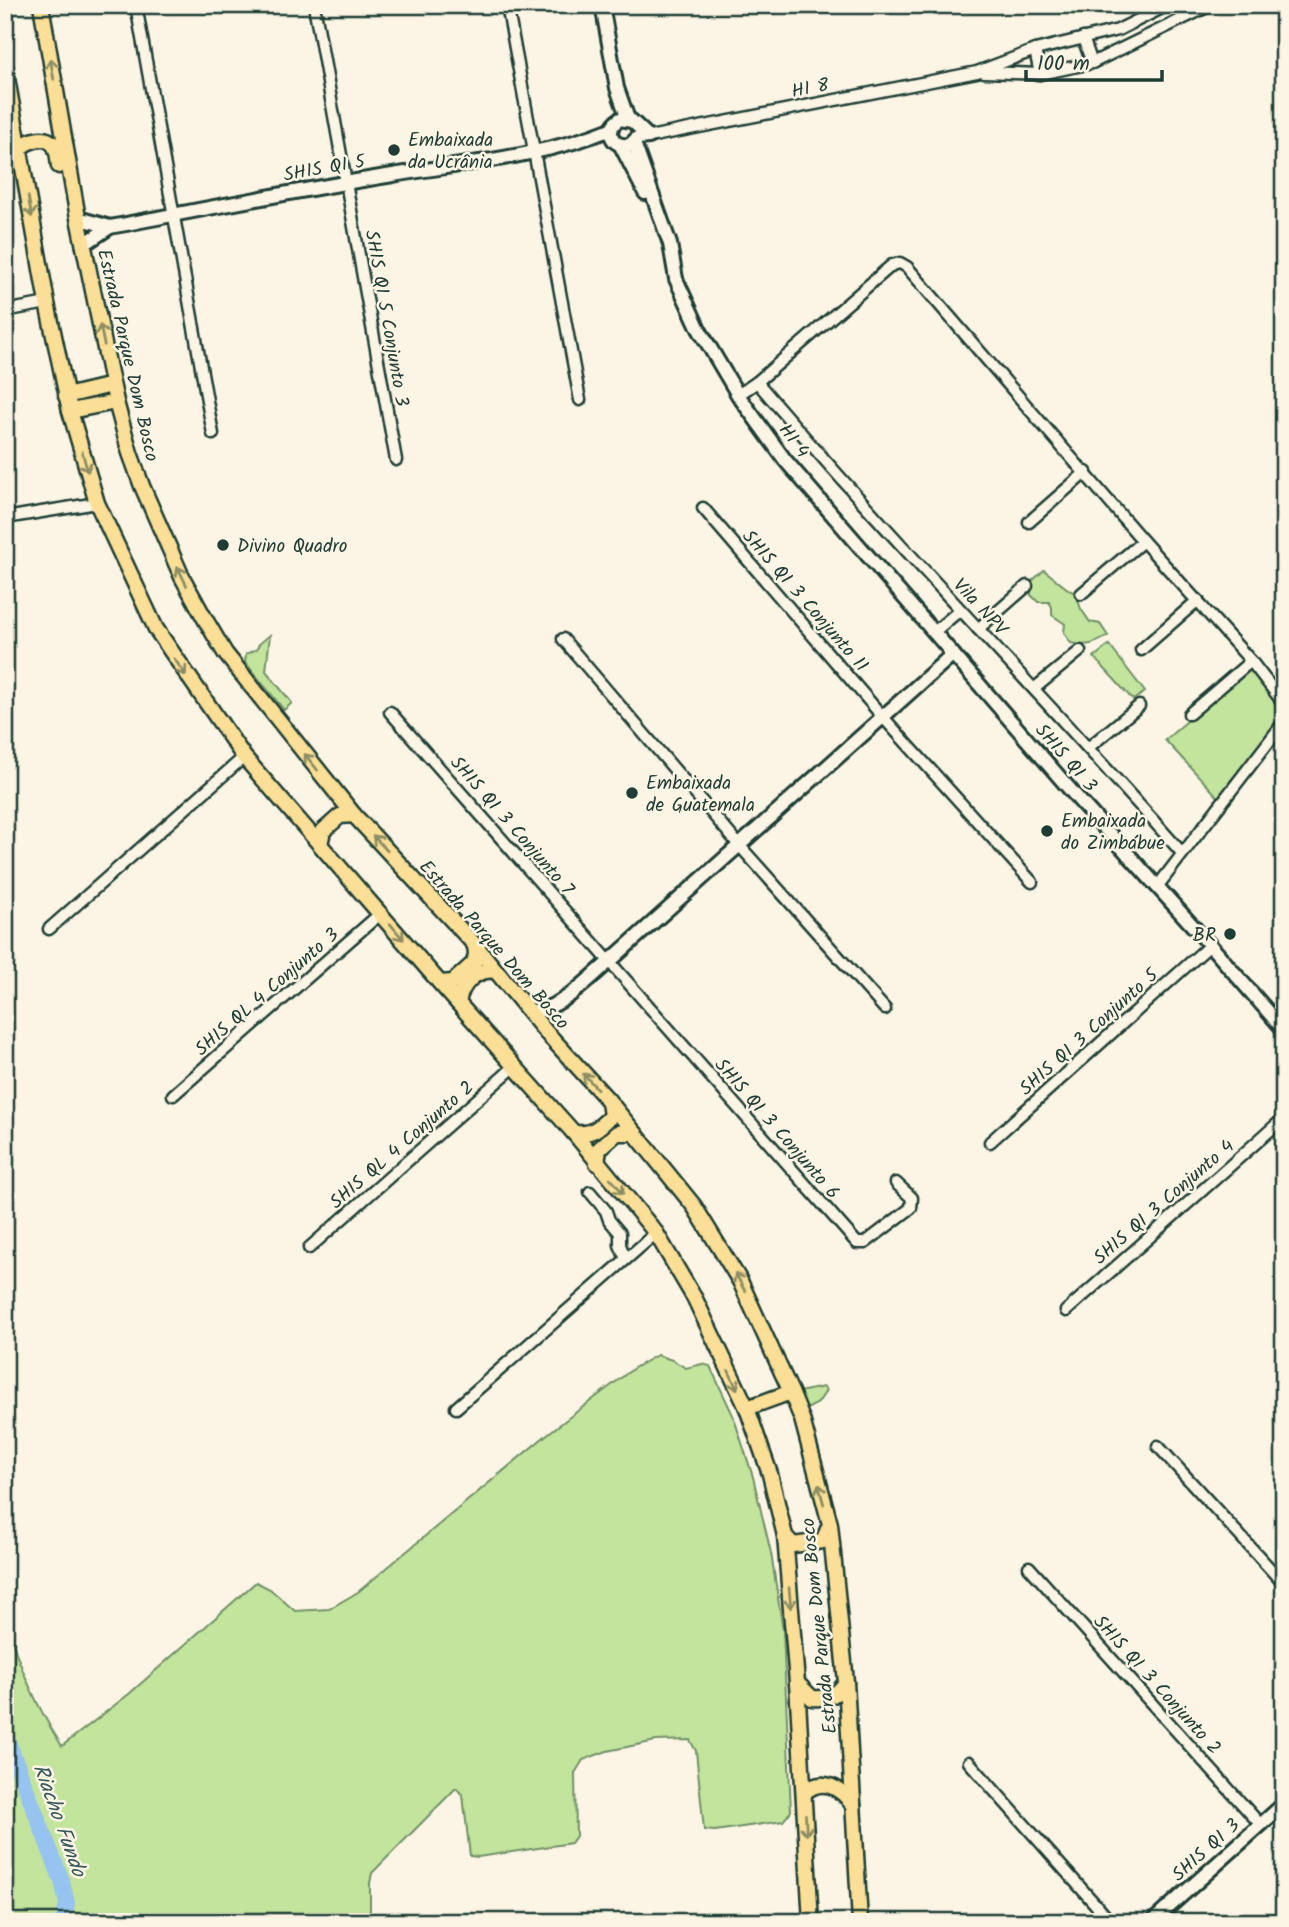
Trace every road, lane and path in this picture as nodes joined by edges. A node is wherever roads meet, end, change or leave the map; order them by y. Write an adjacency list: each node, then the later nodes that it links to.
1 (41, 5): 23 (main road, Estrada Parque Dom Bosco, one-way to 1)
2 (136, 5): 22 (street)
3 (314, 5): 21 (street, SHIS QI 5 Conjunto 3)
4 (507, 5): 20 (street)
5 (602, 5): 17 (street, HI 4)
6 (1168, 5): 8 (street, HI 8)
7 (1211, 5): 10 (street, HI 8)
8 (1118, 30): 9 (street, HI 8); 10 (street)
9 (1083, 38): 11 (street, HI 8); 12 (street)
10 (1126, 48): 12 (street, HI 8)
11 (1035, 50): 14 (street, HI 8); 15 (street)
12 (1092, 63): 15 (street, HI 8)
13 (5, 67): 16 (main road, Estrada Parque Dom Bosco)
14 (977, 72): 15 (street, HI 8); 18 (street, HI 8)
15 (1040, 74)
16 (8, 102): 19 (main road, Estrada Parque Dom Bosco)
17 (621, 133): 18 (street); 18 (street, SHIS QI 5); 20 (street, SHIS QI 5); 30 (street, HI 4)
18 (649, 137)
19 (19, 149): 23 (main road); 26 (main road, Estrada Parque Dom Bosco, one-way to 26)
20 (534, 151): 21 (street, SHIS QI 5); 32 (street)
21 (346, 182): 22 (street, SHIS QI 5); 36 (street, SHIS QI 5 Conjunto 3)
22 (174, 215): 24 (street, SHIS QI 5); 35 (street)
23 (78, 218): 24 (street, SHIS QI 5); 25 (main road, Estrada Parque Dom Bosco)
24 (110, 227): 25 (street, SHIS QI 5)
25 (83, 245): 29 (main road, Estrada Parque Dom Bosco, one-way to 25)
26 (47, 303): 27 (street); 31 (main road, Estrada Parque Dom Bosco)
27 (5, 311)
28 (757, 382): 30 (street); 37 (street); 46 (street, Vila NPV)
29 (112, 386): 31 (main road); 33 (main road, Estrada Parque Dom Bosco)
30 (738, 395): 48 (street, HI 4)
31 (66, 396): 34 (main road, Estrada Parque Dom Bosco)
32 (580, 400)
33 (116, 402): 34 (main road); 63 (main road, Estrada Parque Dom Bosco, one-way to 33)
34 (70, 411): 38 (main road, Estrada Parque Dom Bosco, one-way to 38)
35 (213, 434)
36 (396, 460)
37 (1086, 472): 41 (street); 42 (street)
38 (97, 503): 40 (street); 62 (main road, Estrada Parque Dom Bosco, one-way to 62)
39 (703, 508): 59 (street, SHIS QI 3 Conjunto 11)
40 (5, 519)
41 (1029, 522)
42 (1143, 541): 44 (street); 45 (street)
43 (1027, 586): 47 (street)
44 (1081, 594)
45 (1198, 600): 50 (street); 53 (street)
46 (960, 610): 47 (street, Vila NPV); 48 (street)
47 (978, 629): 54 (street, Vila NPV)
48 (934, 632): 52 (street, SHIS QI 3)
49 (563, 639): 67 (street)
50 (1142, 650)
51 (1080, 651): 54 (street)
52 (953, 654): 59 (street); 70 (street, SHIS QI 3)
53 (1251, 661): 55 (street); 58 (street)
54 (1035, 688): 61 (street, Vila NPV)
55 (1284, 704)
56 (1139, 706): 61 (street)
57 (390, 712): 75 (street, SHIS QI 3 Conjunto 7)
58 (1189, 713)
59 (882, 716): 67 (street); 69 (street, SHIS QI 3 Conjunto 11)
60 (1284, 722): 68 (street)
61 (1089, 747): 68 (street, Vila NPV)
62 (244, 757): 65 (main road, Estrada Parque Dom Bosco); 72 (street)
63 (340, 799): 64 (main road, Estrada Parque Dom Bosco); 65 (main road)
64 (354, 815): 66 (main road); 73 (main road, Estrada Parque Dom Bosco, one-way to 64)
65 (306, 828): 66 (main road, Estrada Parque Dom Bosco)
66 (320, 844): 71 (main road, Estrada Parque Dom Bosco)
67 (739, 845): 75 (street); 80 (street)
68 (1182, 853): 70 (street)
69 (1032, 882)
70 (1157, 887): 74 (street, SHIS QI 3)
71 (381, 913): 77 (main road, Estrada Parque Dom Bosco, one-way to 77); 85 (street, SHIS QL 4 Conjunto 3)
72 (49, 929)
73 (475, 945): 76 (main road, Estrada Parque Dom Bosco); 77 (main road)
74 (1210, 945): 82 (street, SHIS QI 3); 90 (street, SHIS QI 3 Conjunto 5)
75 (610, 961): 79 (street); 92 (street, SHIS QI 3 Conjunto 6)
76 (496, 971): 78 (main road); 81 (main road, Estrada Parque Dom Bosco)
77 (440, 983): 78 (main road, Estrada Parque Dom Bosco)
78 (458, 1003): 84 (main road, Estrada Parque Dom Bosco)
79 (558, 1004): 81 (street); 83 (street)
80 (885, 1009)
81 (530, 1012): 83 (main road, Estrada Parque Dom Bosco)
82 (1284, 1030)
83 (545, 1031): 86 (main road, Estrada Parque Dom Bosco, one-way to 83)
84 (516, 1066): 88 (main road, Estrada Parque Dom Bosco); 95 (street, SHIS QL 4 Conjunto 2)
85 (173, 1095)
86 (608, 1100): 88 (main road); 89 (main road, Estrada Parque Dom Bosco)
87 (1284, 1118): 97 (street, SHIS QI 3 Conjunto 4)
88 (574, 1133): 91 (main road, Estrada Parque Dom Bosco)
89 (635, 1133): 91 (main road); 98 (main road, Estrada Parque Dom Bosco, one-way to 89)
90 (990, 1142)
91 (597, 1163): 94 (main road, Estrada Parque Dom Bosco, one-way to 94)
92 (896, 1183)
93 (590, 1192): 96 (street)
94 (656, 1233): 96 (street); 100 (main road, Estrada Parque Dom Bosco, one-way to 100)
95 (309, 1248)
96 (626, 1259): 99 (street)
97 (1066, 1311)
98 (791, 1392): 100 (main road); 102 (main road, Estrada Parque Dom Bosco, one-way to 98)
99 (456, 1408)
100 (747, 1408): 103 (main road, Estrada Parque Dom Bosco)
101 (1158, 1447): 105 (street)
102 (830, 1524): 103 (main road); 106 (main road, Estrada Parque Dom Bosco)
103 (785, 1536): 107 (main road, Estrada Parque Dom Bosco, one-way to 107)
104 (1029, 1567): 114 (street, SHIS QI 3 Conjunto 2)
105 (1284, 1584)
106 (846, 1682): 107 (main road); 108 (main road, Estrada Parque Dom Bosco)
107 (797, 1683): 109 (main road, Estrada Parque Dom Bosco)
108 (848, 1715): 109 (main road); 113 (main road, Estrada Parque Dom Bosco)
109 (799, 1717): 111 (main road, Estrada Parque Dom Bosco)
110 (969, 1762): 117 (street)
111 (804, 1793): 113 (main road); 115 (main road, Estrada Parque Dom Bosco, one-way to 115)
112 (1284, 1804): 114 (street, SHIS QI 3)
113 (853, 1805): 116 (main road, Estrada Parque Dom Bosco)
114 (1260, 1824): 118 (street, SHIS QI 3)
115 (811, 1922)
116 (860, 1922)
117 (1111, 1922)
118 (1152, 1922)

